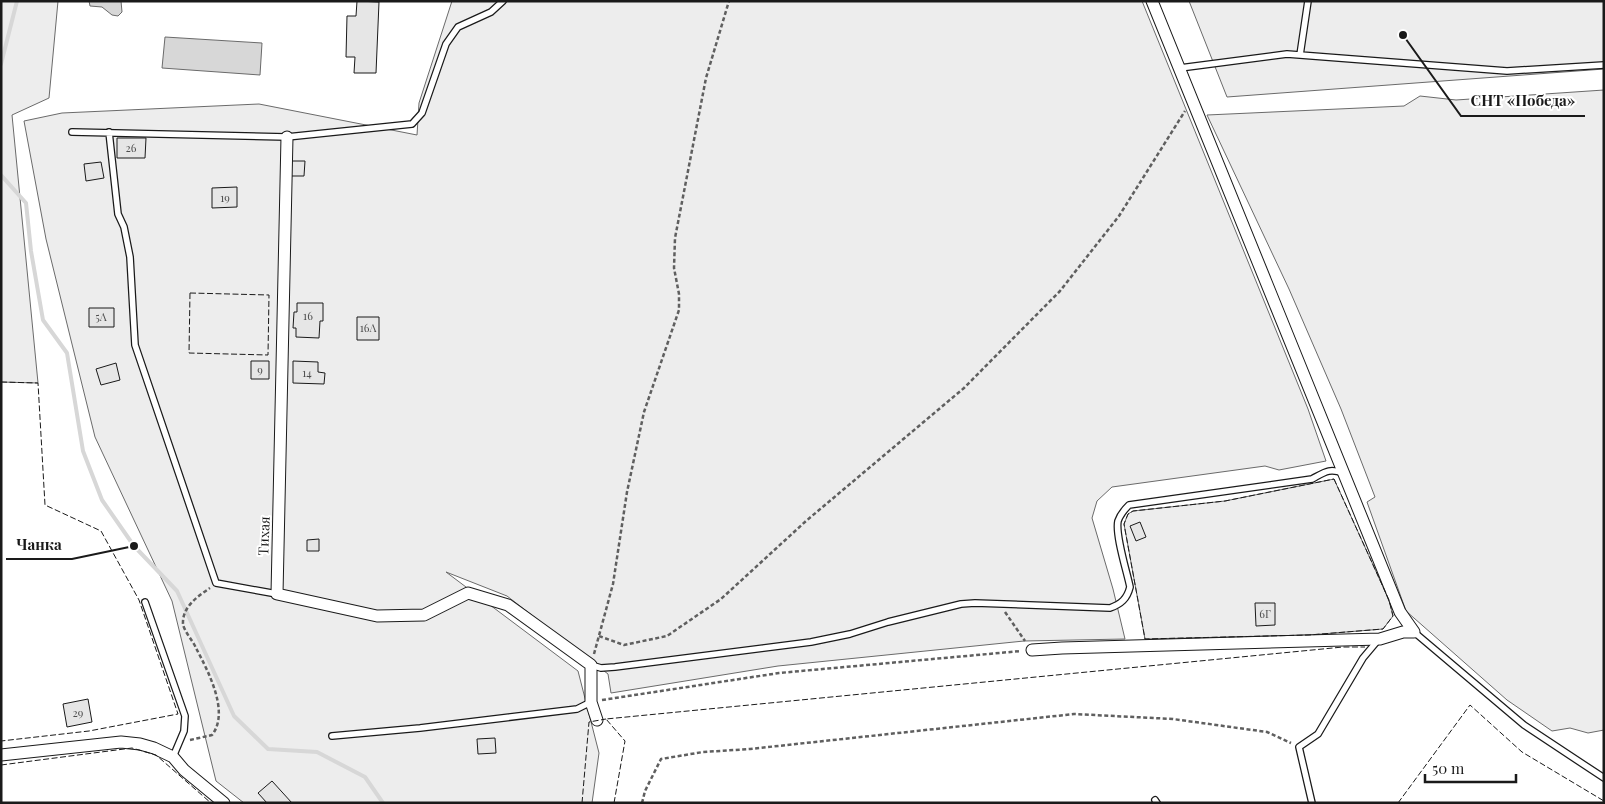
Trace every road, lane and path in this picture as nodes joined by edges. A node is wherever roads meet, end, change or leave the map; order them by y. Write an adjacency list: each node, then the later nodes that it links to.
1 (503, 1): 11 (lane)
2 (729, 1): 18 (path)
3 (1152, 1): 7 (street)
4 (1308, 1): 5 (lane)
5 (1300, 55): 6 (lane); 7 (lane)
6 (1604, 65)
7 (1180, 68): 8 (street)
8 (1193, 100): 12 (street); 18 (path)
9 (72, 132): 10 (lane)
10 (109, 132): 11 (lane); 13 (lane)
11 (287, 137): 14 (street, Тихая)
12 (1343, 473): 16 (lane); 17 (street)
13 (216, 584): 14 (lane); 25 (path)
14 (277, 594): 21 (street)
15 (146, 602): 25 (lane)
16 (1000, 604): 20 (path); 21 (lane)
17 (1414, 632): 19 (street); 29 (lane)
18 (599, 636): 21 (path)
19 (1380, 639): 20 (street); 26 (lane)
20 (1032, 650): 22 (path)
21 (591, 665): 22 (street)
22 (591, 702): 23 (street); 24 (lane)
23 (597, 720)
24 (332, 736)
25 (179, 742): 28 (lane)
26 (1299, 747): 31 (path); 32 (lane)
27 (1, 755): 28 (street)
28 (173, 757): 30 (street)
29 (1604, 778)
30 (224, 803)
31 (642, 803)
32 (1312, 803)

